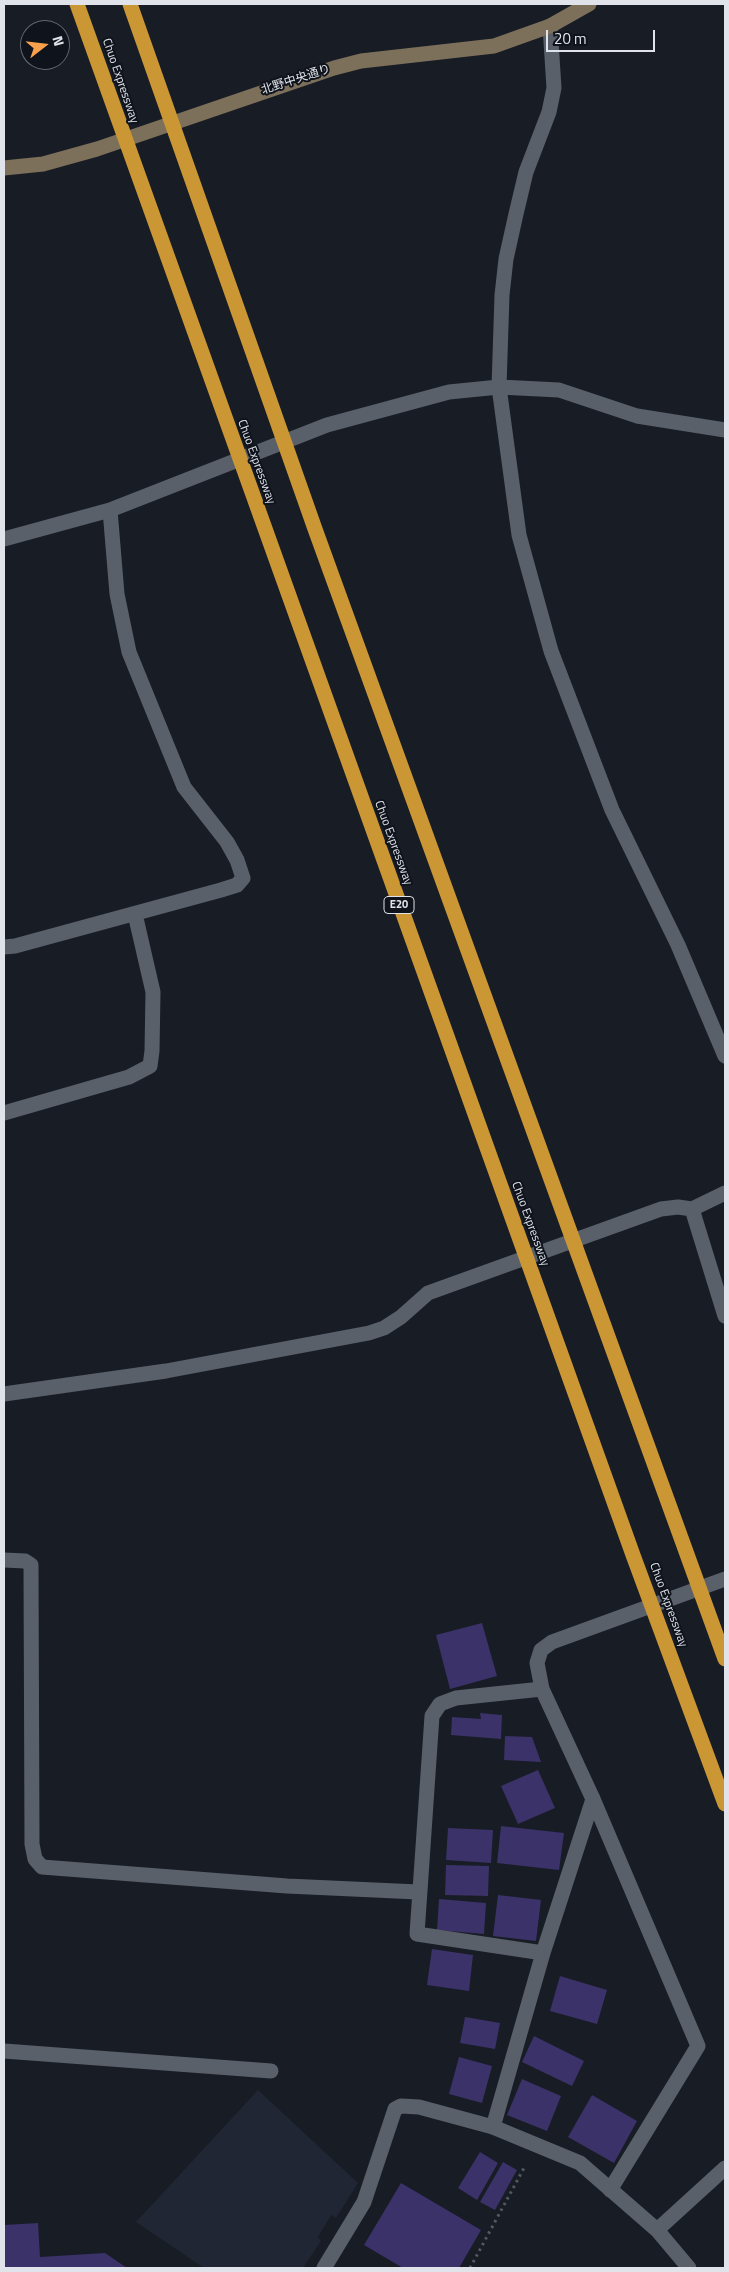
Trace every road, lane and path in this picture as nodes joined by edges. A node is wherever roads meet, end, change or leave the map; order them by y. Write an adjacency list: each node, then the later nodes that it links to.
1 (77, 4): 23 (highway, Chuo Expressway / E20)
2 (130, 4): 20 (highway)
3 (589, 4): 4 (street, 北野中央通り)
4 (550, 26): 5 (street, 北野中央通り); 6 (street)
5 (4, 168)
6 (499, 387): 7 (street); 8 (street); 12 (street)
7 (725, 430)
8 (110, 510): 9 (street); 10 (street)
9 (4, 539)
10 (135, 914): 11 (street); 13 (street)
11 (4, 947)
12 (725, 1056)
13 (4, 1113)
14 (725, 1193): 15 (street)
15 (692, 1209): 16 (street); 17 (street)
16 (725, 1316)
17 (4, 1394)
18 (4, 1560): 24 (street)
19 (725, 1579): 21 (street)
20 (725, 1659)
21 (542, 1689): 22 (street); 24 (street)
22 (593, 1799): 25 (street); 31 (street)
23 (725, 1804)
24 (418, 1892): 25 (street)
25 (543, 1952): 28 (street)
26 (4, 2051): 27 (street)
27 (271, 2071)
28 (492, 2127): 29 (street); 33 (street)
29 (536, 2143): 31 (street); 34 (path)
30 (725, 2168): 32 (street)
31 (610, 2190): 32 (street)
32 (657, 2230): 35 (street)
33 (324, 2268)
34 (470, 2268)
35 (689, 2268)

